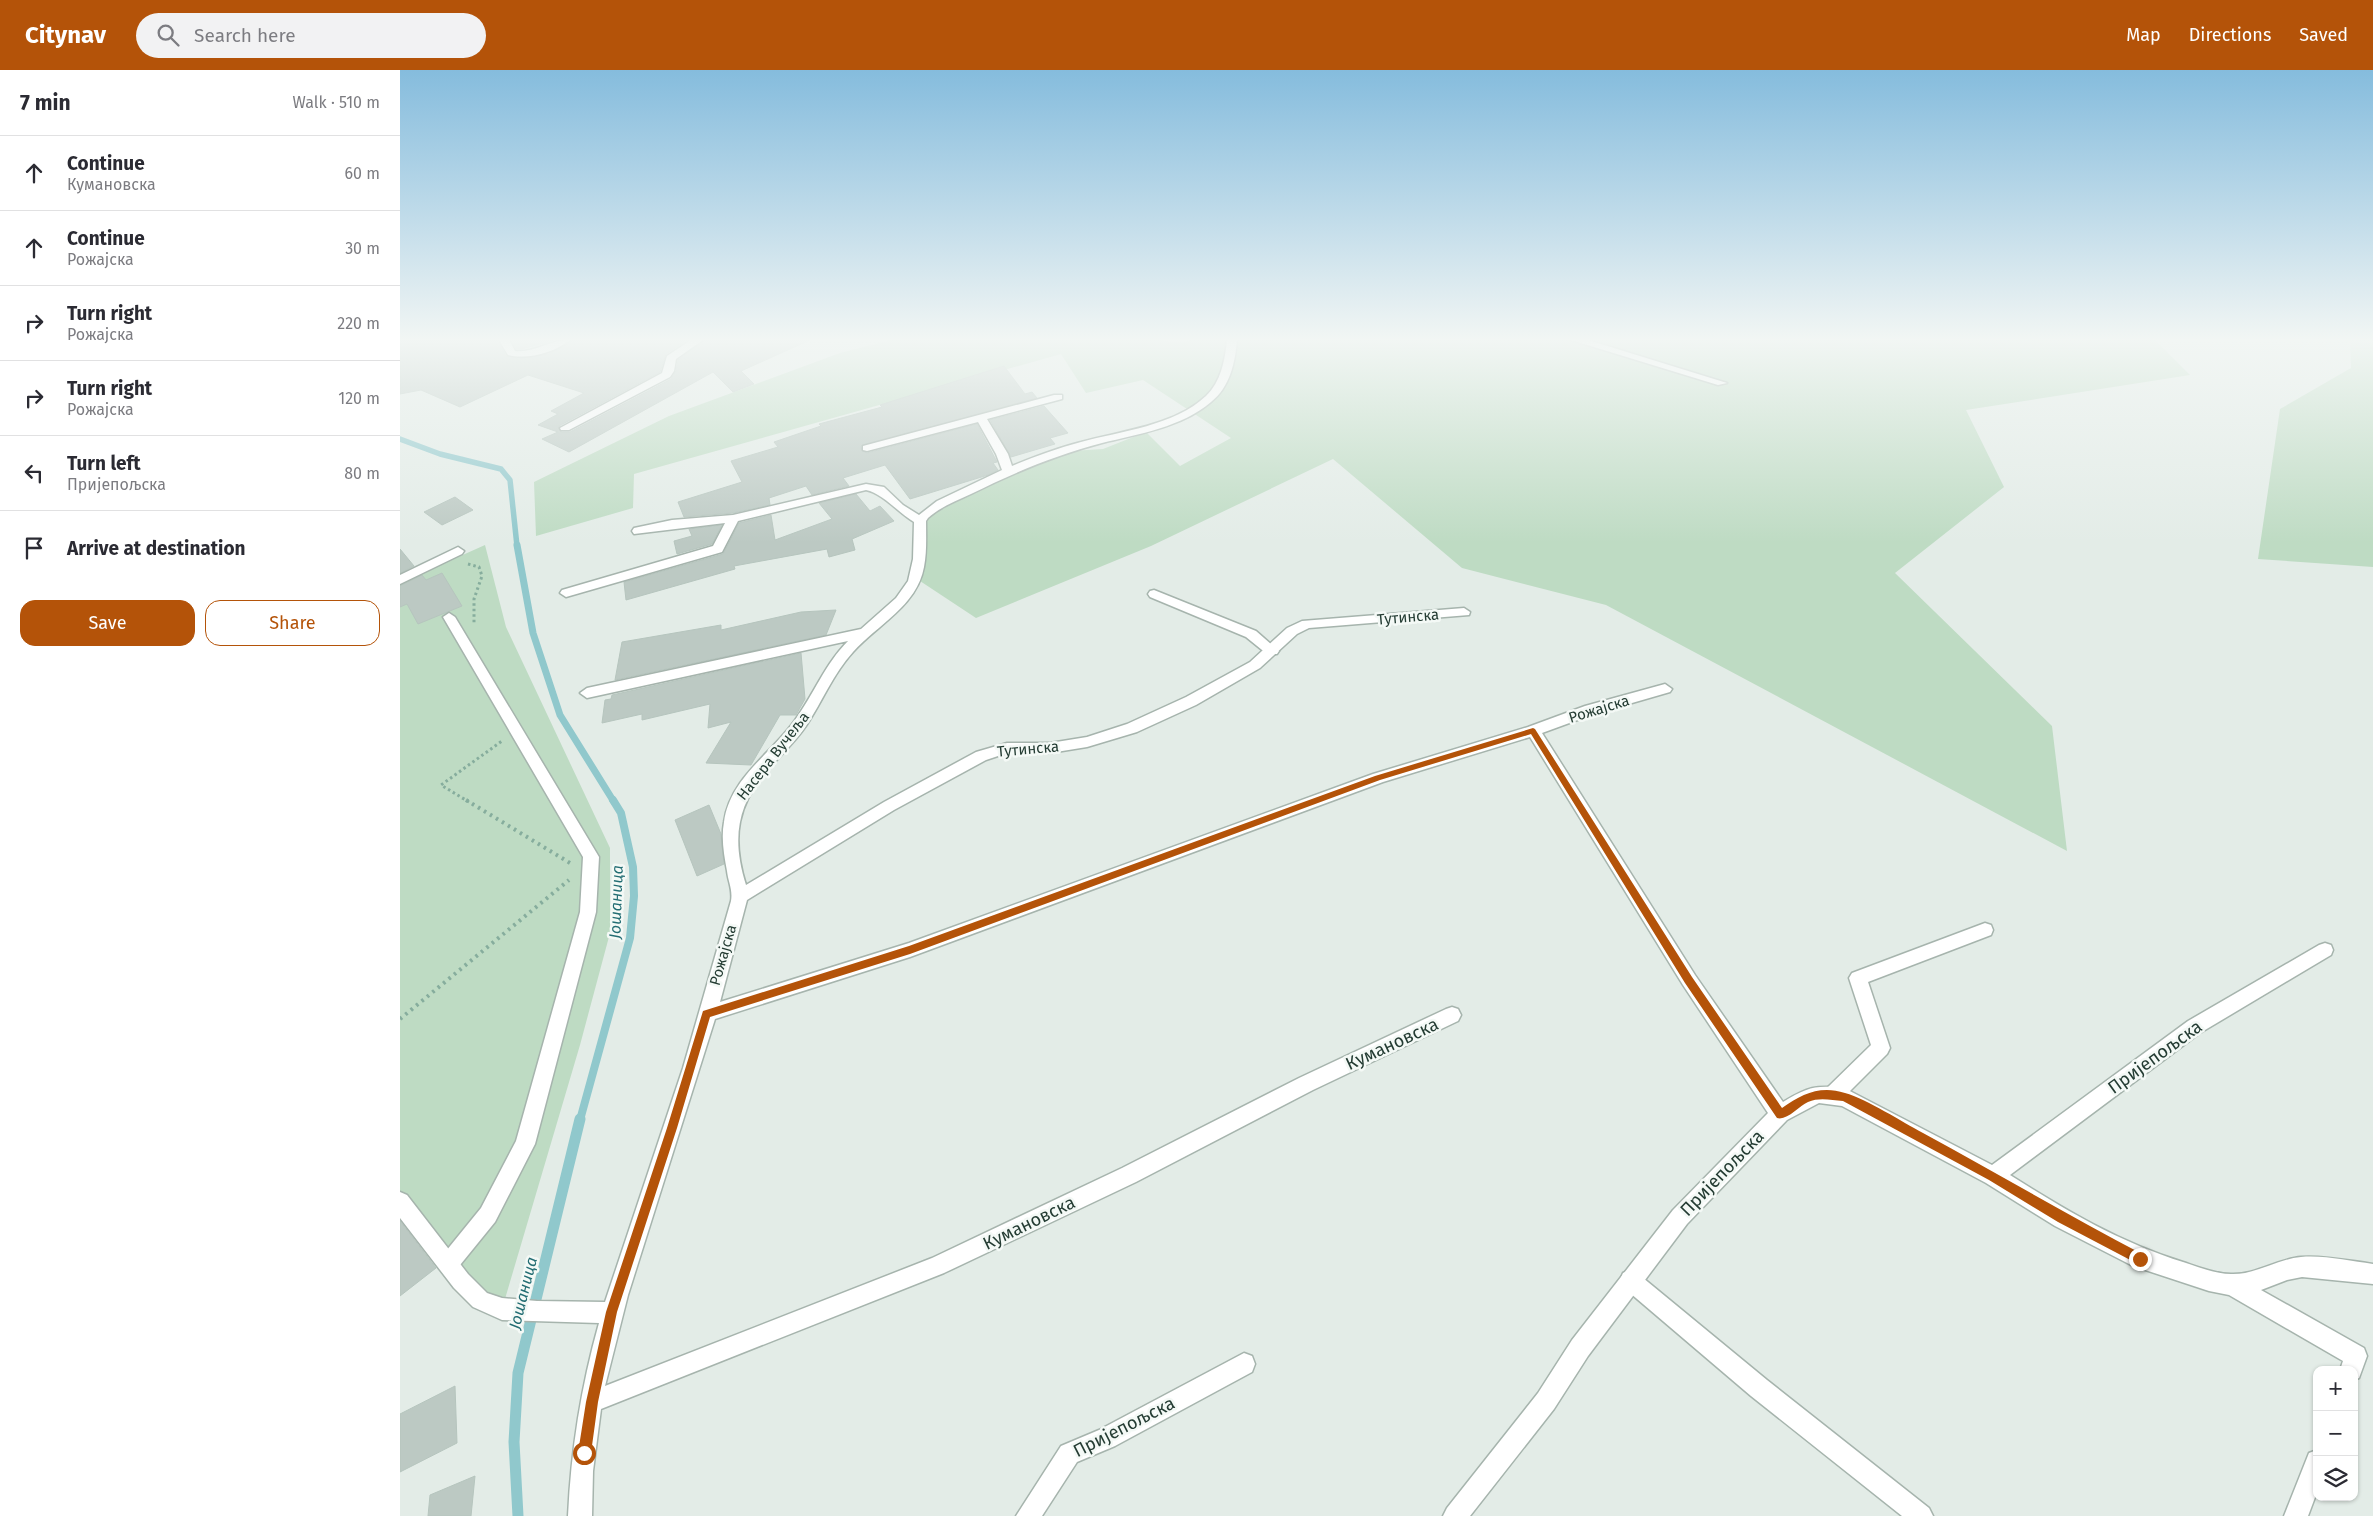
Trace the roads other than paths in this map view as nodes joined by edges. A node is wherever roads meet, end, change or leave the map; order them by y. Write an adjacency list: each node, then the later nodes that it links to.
1 (604, 407): 5 (street)
2 (1022, 407): 4 (street)
3 (1198, 407): 7 (street)
4 (982, 419): 6 (street); 7 (street)
5 (565, 428)
6 (867, 448)
7 (1008, 471): 9 (street)
8 (733, 520): 9 (street); 10 (street); 13 (street)
9 (920, 522): 17 (street, Насера Вучеља)
10 (638, 531)
11 (458, 551): 12 (street)
12 (400, 580)
13 (566, 594)
14 (1154, 594): 18 (street)
15 (1464, 612): 18 (street, Тутинска)
16 (449, 617): 31 (street)
17 (864, 632): 20 (street, Насера Вучеља); 22 (street, Насера Вучеља)
18 (1272, 651): 22 (street, Тутинска)
19 (1665, 689): 21 (street, Рожајска)
20 (587, 693)
21 (1533, 731): 25 (street, Рожајска); 28 (street)
22 (741, 896): 25 (street, Рожајска)
23 (1985, 930): 27 (street)
24 (2325, 950): 29 (street, Пријепољска)
25 (706, 1014): 35 (street, Рожајска)
26 (1452, 1015): 38 (street, Кумановска)
27 (1834, 1094): 28 (street, Пријепољска); 29 (street)
28 (1780, 1114): 33 (street, Пријепољска)
29 (1993, 1176): 34 (street)
30 (400, 1202): 31 (street)
31 (449, 1263): 35 (street)
32 (2373, 1274): 34 (street)
33 (1630, 1280): 42 (street, Пријепољска); 43 (street)
34 (2232, 1285): 37 (street)
35 (611, 1312): 38 (street)
36 (1244, 1364): 41 (street, Пријепољска)
37 (2352, 1366)
38 (592, 1402): 40 (street)
39 (2313, 1471): 44 (street)
40 (580, 1505)
41 (1028, 1516)
42 (1455, 1516)
43 (1921, 1516)
44 (2296, 1516)

